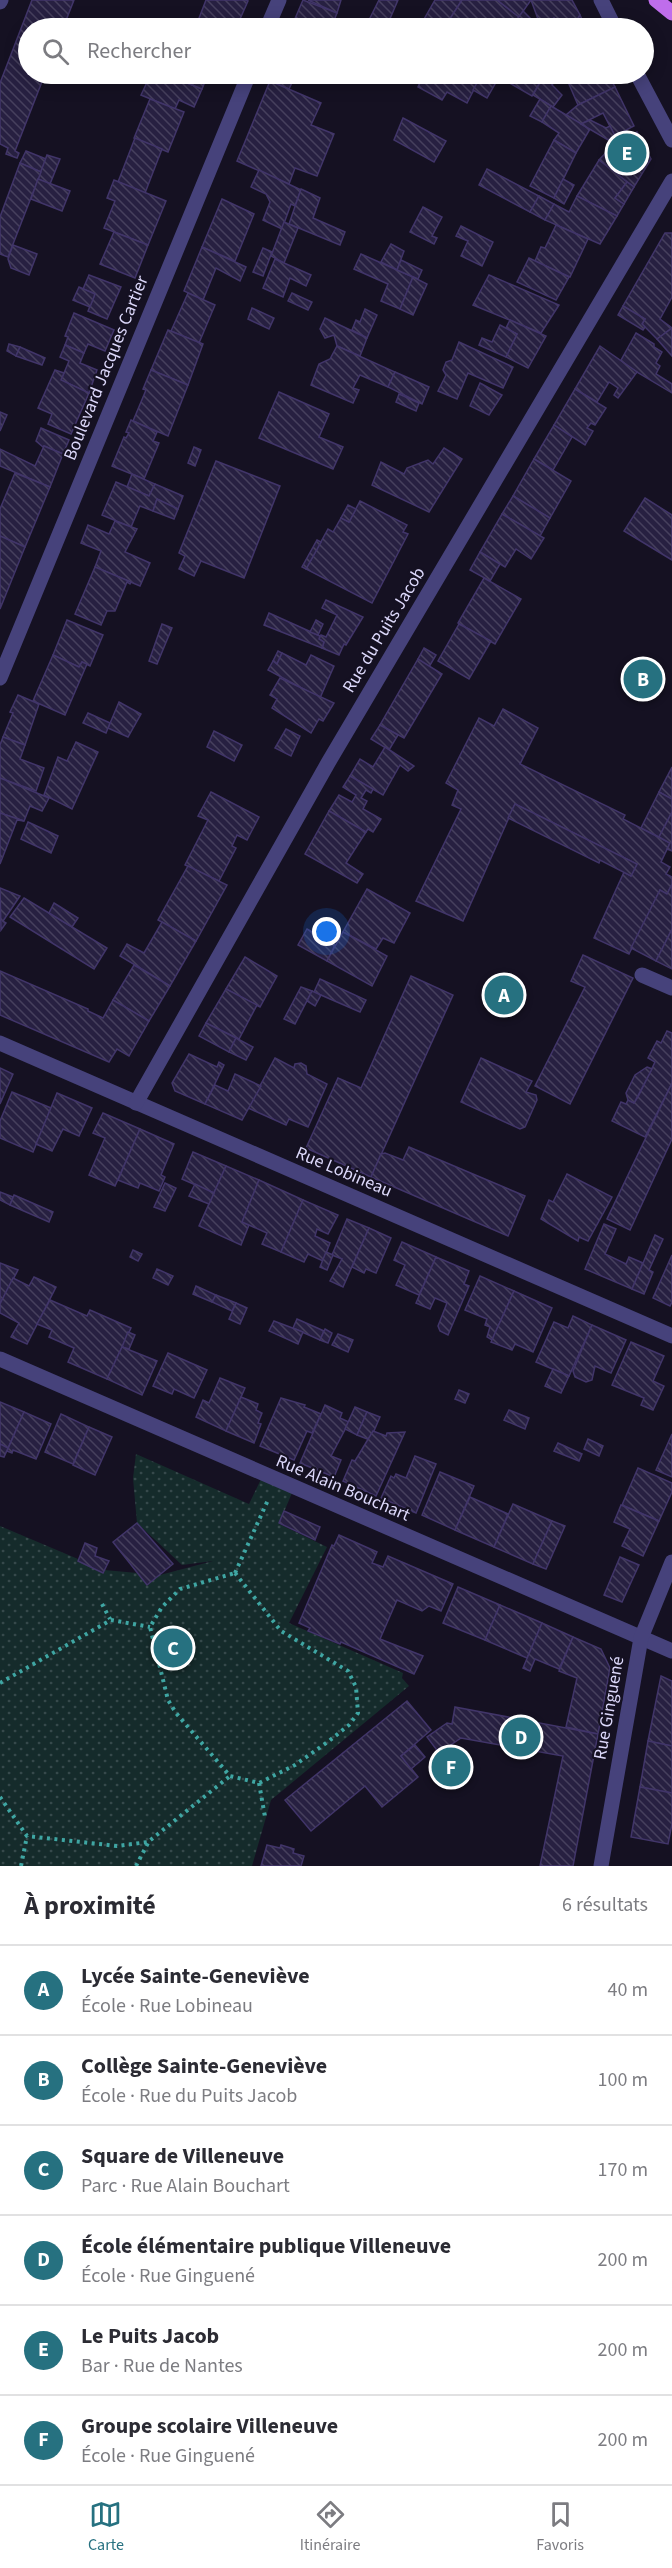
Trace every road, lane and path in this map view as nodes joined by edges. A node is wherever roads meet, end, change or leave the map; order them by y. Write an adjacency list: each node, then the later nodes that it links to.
1 (279, 0): 5 (street)
2 (601, 0): 6 (street)
3 (656, 0): 4 (main road)
4 (672, 13)
5 (271, 18)
6 (610, 18)
7 (245, 84): 11 (street, Boulevard Jacques Cartier)
8 (642, 84): 9 (street)
9 (672, 140)
10 (672, 181): 15 (street, Rue du Puits Jacob)
11 (0, 678)
12 (642, 975): 13 (street)
13 (672, 988)
14 (0, 1043): 15 (street, Rue Lobineau)
15 (136, 1103): 16 (street, Rue Lobineau)
16 (672, 1336)
17 (0, 1359): 18 (street, Rue Alain Bouchart)
18 (277, 1480): 20 (path); 24 (street, Rue Alain Bouchart)
19 (672, 1563): 24 (street, Rue Ginguené)
20 (235, 1573): 23 (path); 28 (path)
21 (102, 1604): 22 (path)
22 (111, 1620): 23 (path); 26 (path)
23 (150, 1627): 27 (path)
24 (641, 1638): 25 (street, Rue Alain Bouchart); 35 (street, Rue Ginguené)
25 (672, 1651)
26 (0, 1683)
27 (230, 1776): 28 (path); 32 (path)
28 (259, 1783): 30 (path)
29 (0, 1797): 31 (path)
30 (265, 1817)
31 (27, 1836): 32 (path); 33 (path)
32 (148, 1842): 34 (path)
33 (21, 1866)
34 (136, 1866)
35 (601, 1866)

